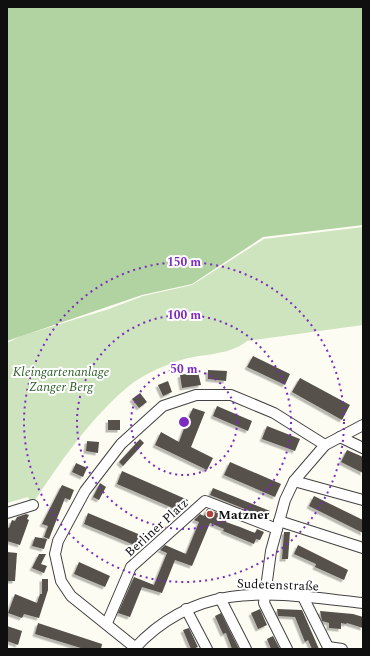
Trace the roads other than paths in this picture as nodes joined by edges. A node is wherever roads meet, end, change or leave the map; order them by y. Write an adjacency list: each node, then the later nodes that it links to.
1 (363, 424): 2 (street)
2 (340, 437): 3 (street); 4 (street)
3 (325, 445): 5 (street); 16 (street)
4 (363, 448)
5 (294, 481): 6 (street); 9 (street)
6 (363, 500)
7 (33, 505): 8 (street)
8 (7, 513)
9 (278, 525): 10 (street); 11 (street); 16 (street, Berliner Platz)
10 (363, 548)
11 (265, 594): 12 (street, Sudetenstraße); 13 (street, Sudetenstraße); 21 (street)
12 (303, 597): 14 (street, Sudetenstraße); 18 (street)
13 (220, 598): 15 (street, Sudetenstraße); 20 (street)
14 (363, 603)
15 (186, 610): 17 (street, Sudetenstraße); 19 (street)
16 (107, 623): 17 (street)
17 (135, 648)
18 (328, 648): 22 (street)
19 (207, 649)
20 (246, 649)
21 (287, 649)
22 (342, 649)

